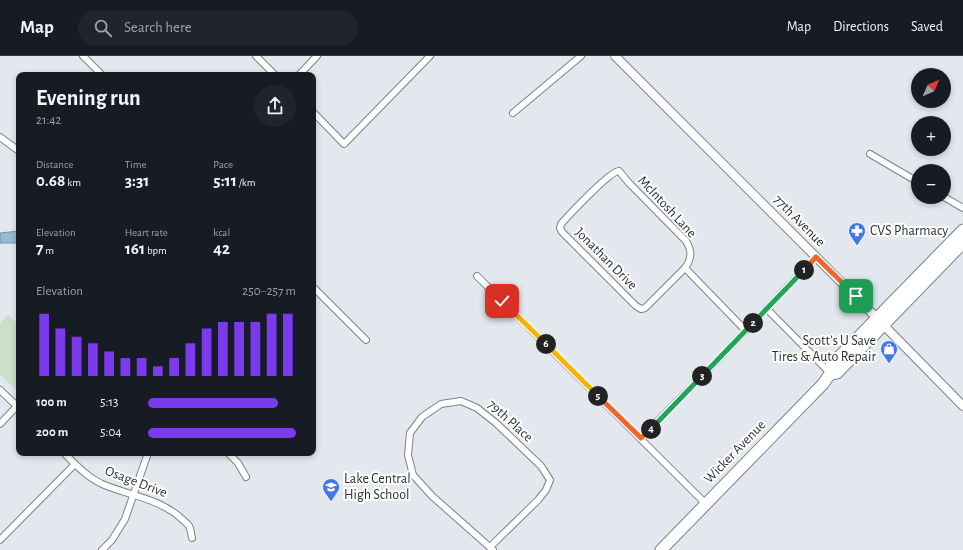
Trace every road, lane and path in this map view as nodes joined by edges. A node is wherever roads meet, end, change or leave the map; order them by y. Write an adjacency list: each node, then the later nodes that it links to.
1 (83, 56): 7 (street)
2 (256, 56): 8 (street)
3 (317, 56): 9 (street)
4 (430, 56): 11 (street)
5 (581, 56): 10 (street)
6 (615, 56): 21 (street, 77th Avenue)
7 (99, 72)
8 (272, 72)
9 (302, 72)
10 (513, 113)
11 (316, 115)
12 (0, 137): 13 (street)
13 (16, 149)
14 (870, 154): 15 (street)
15 (911, 178)
16 (951, 201): 17 (street)
17 (963, 208)
18 (561, 224): 22 (street, Jonathan Drive); 22 (street, Mclntosh Lane)
19 (963, 230): 26 (highway, Wicker Avenue)
20 (963, 243): 26 (highway, Wicker Avenue)
21 (816, 257): 25 (street); 26 (street, 77th Avenue)
22 (685, 268): 27 (street)
23 (477, 276): 35 (street)
24 (316, 290): 28 (street)
25 (767, 309): 27 (street); 29 (street)
26 (881, 321): 29 (highway, Wicker Avenue); 32 (street, 77th Avenue)
27 (746, 331): 35 (street)
28 (366, 340)
29 (830, 374): 42 (highway, Wicker Avenue)
30 (0, 390): 31 (street)
31 (16, 405)
32 (963, 406)
33 (16, 409): 34 (street)
34 (0, 424)
35 (641, 438): 42 (street)
36 (67, 456): 39 (street, Osage Drive)
37 (147, 456): 41 (street)
38 (231, 456): 40 (street)
39 (75, 464): 41 (street, Osage Drive); 44 (street)
40 (246, 477)
41 (134, 494): 43 (street, Osage Drive); 46 (street)
42 (706, 504): 47 (highway, Wicker Avenue)
43 (192, 538)
44 (0, 540)
45 (492, 549): 45 (street, 79th Place)
46 (102, 550)
47 (661, 550)

